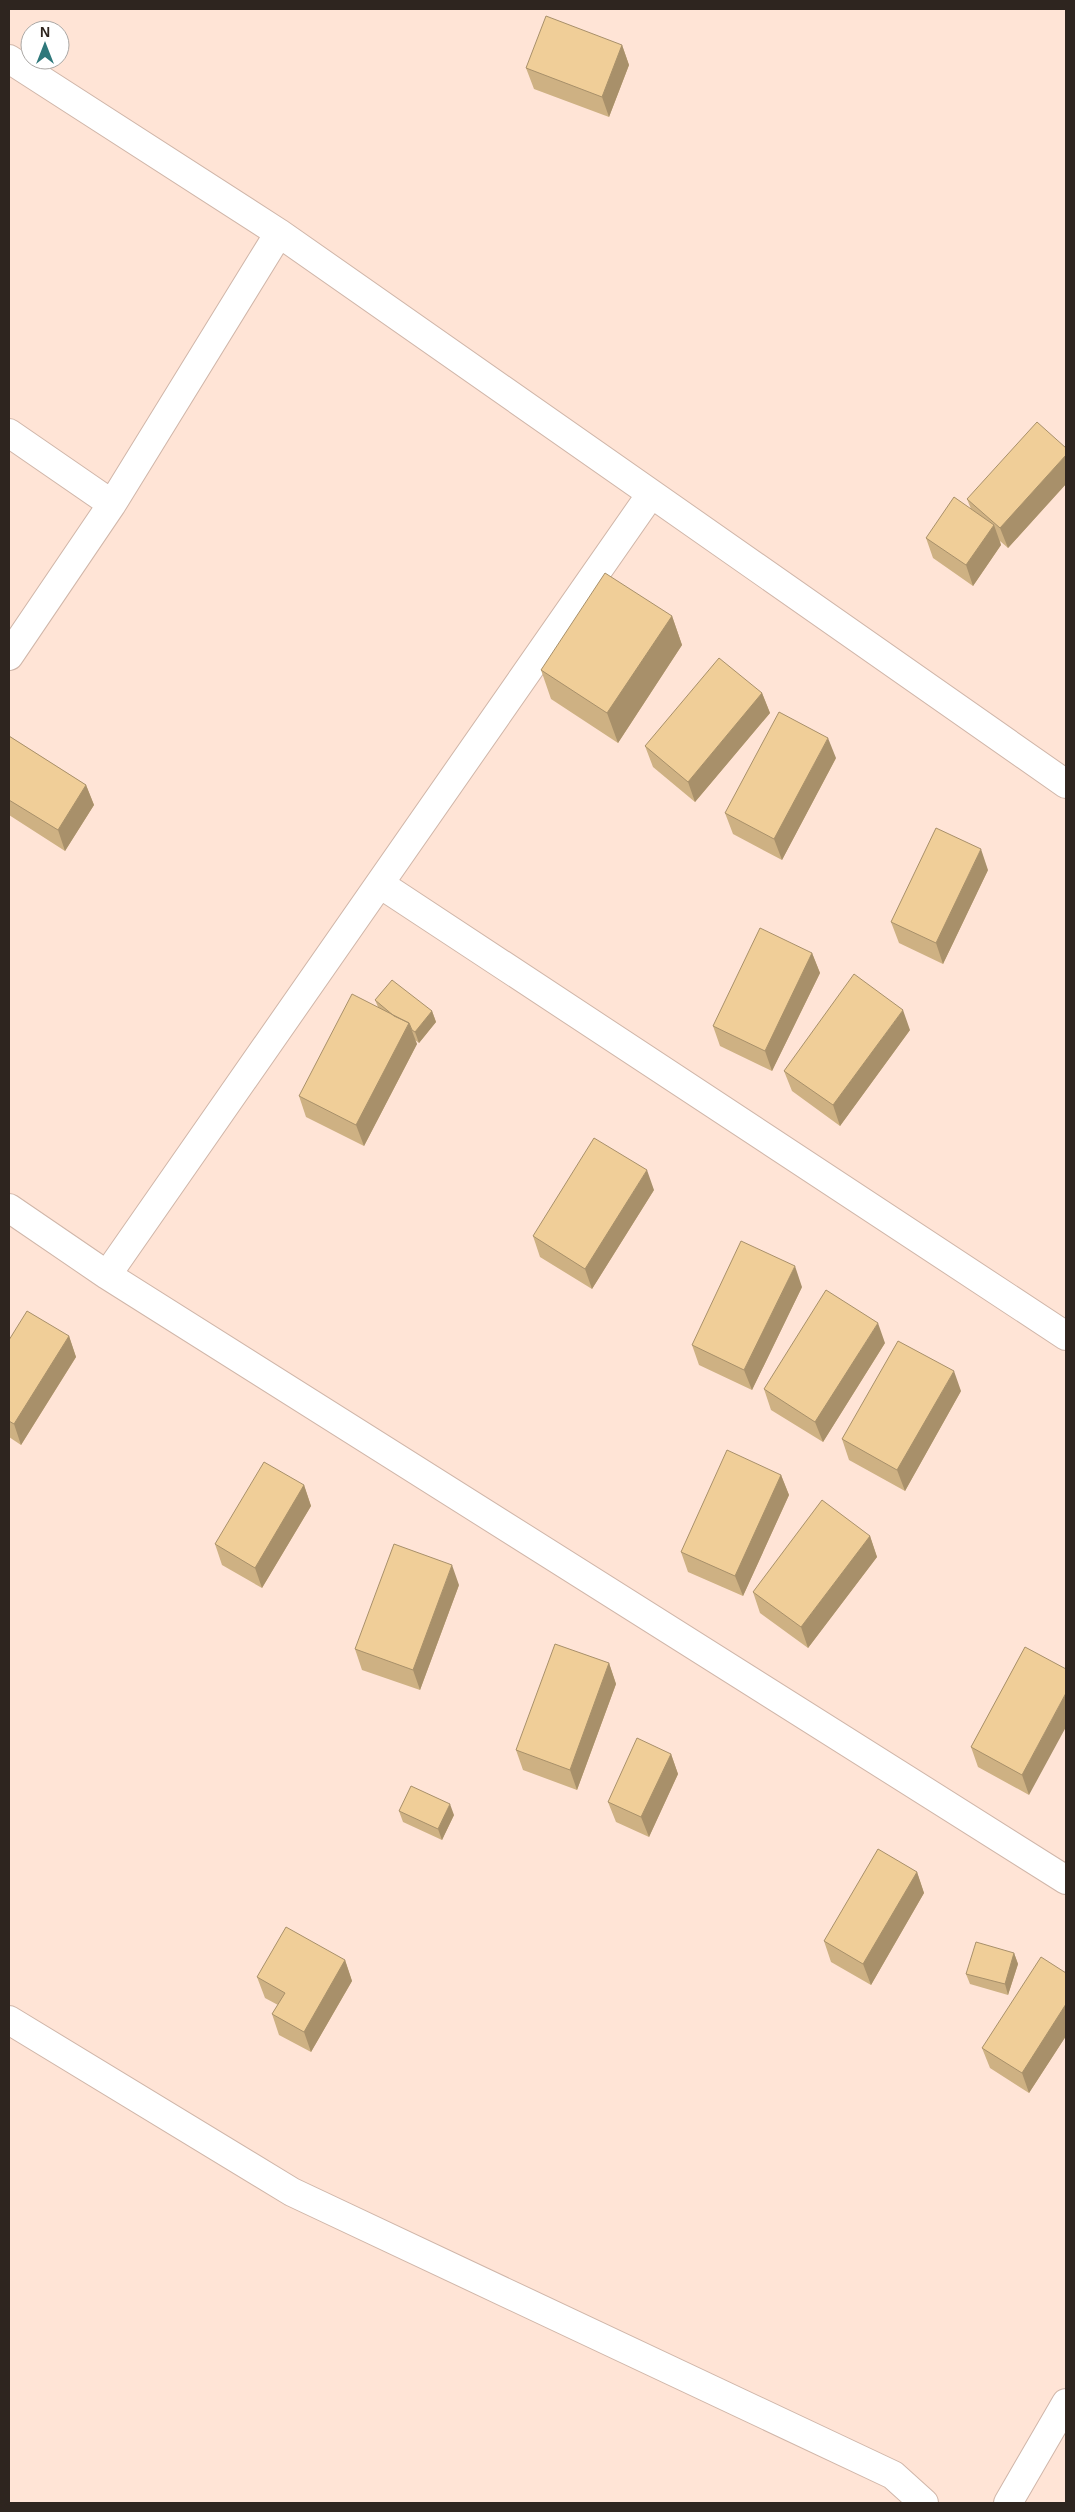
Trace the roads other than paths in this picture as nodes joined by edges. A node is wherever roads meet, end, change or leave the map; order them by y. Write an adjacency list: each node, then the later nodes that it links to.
1 (9, 59): 2 (street)
2 (279, 233): 4 (street); 5 (street)
3 (9, 433): 5 (street)
4 (651, 494): 7 (street); 8 (street)
5 (112, 504): 6 (street)
6 (9, 656)
7 (1066, 784)
8 (380, 884): 10 (street); 11 (street)
9 (9, 1208): 10 (street)
10 (107, 1275): 12 (street)
11 (1066, 1336)
12 (1066, 1880)
13 (9, 2020): 15 (street)
14 (1066, 2403): 16 (street)
15 (924, 2503)
16 (1008, 2503)

